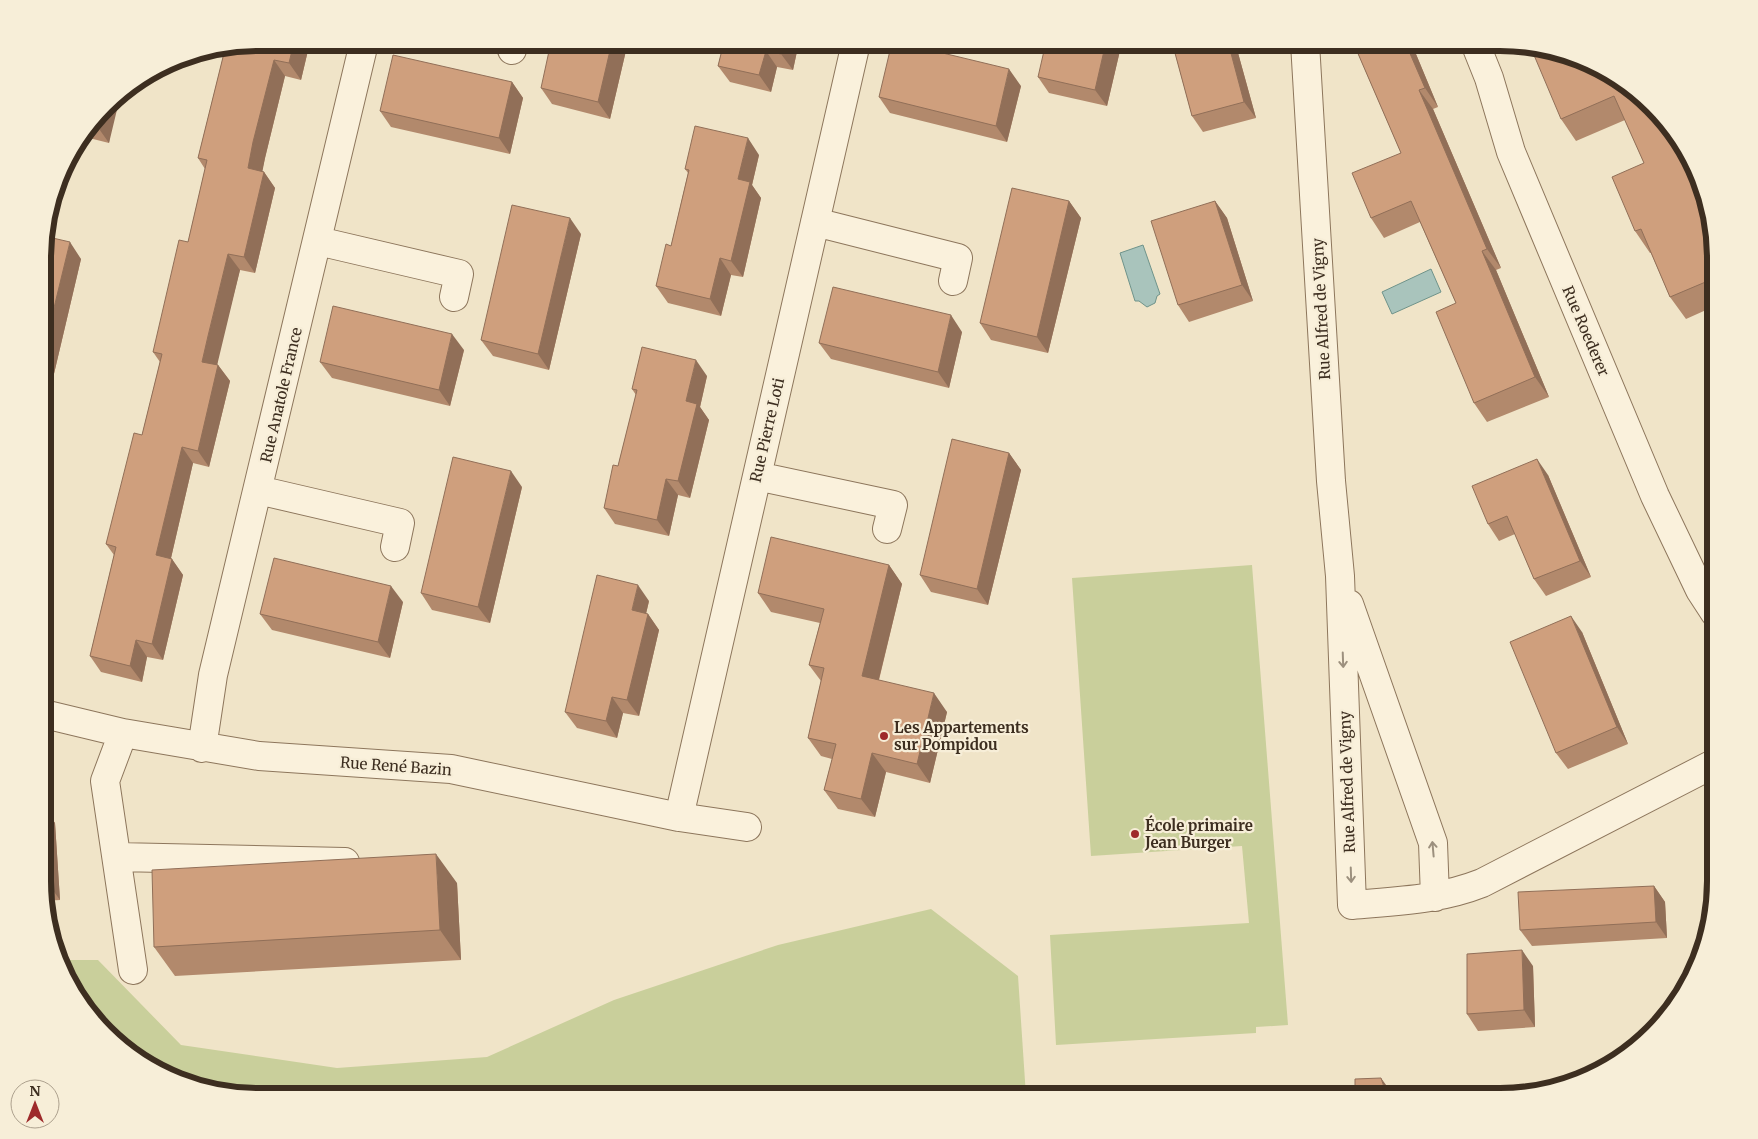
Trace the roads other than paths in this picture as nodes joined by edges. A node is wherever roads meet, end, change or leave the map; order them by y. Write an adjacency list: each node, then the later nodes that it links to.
1 (362, 51): 6 (street, Rue Anatole France)
2 (854, 51): 5 (street, Rue Pierre Loti)
3 (1306, 51): 13 (street, Rue Alfred de Vigny)
4 (1478, 51): 14 (street, Rue Roederer)
5 (815, 222): 7 (street); 9 (street, Rue Pierre Loti)
6 (318, 241): 8 (street); 10 (street, Rue Anatole France)
7 (953, 281)
8 (454, 298)
9 (757, 476): 11 (street); 19 (street, Rue Pierre Loti)
10 (258, 490): 12 (street); 17 (street, Rue Anatole France)
11 (887, 529)
12 (395, 547)
13 (1340, 576): 23 (street, Rue Alfred de Vigny, one-way to 13); 23 (street, Rue Alfred de Vigny, one-way to 23)
14 (1707, 601)
15 (51, 716): 16 (street, Rue René Bazin)
16 (123, 733): 17 (street, Rue René Bazin); 21 (street)
17 (202, 748): 19 (street, Rue René Bazin)
18 (1707, 768): 23 (street, Rue Alfred de Vigny)
19 (679, 817): 20 (street, Rue René Bazin)
20 (748, 827)
21 (117, 857): 22 (street); 24 (street)
22 (374, 863)
23 (1435, 897)
24 (133, 970)

